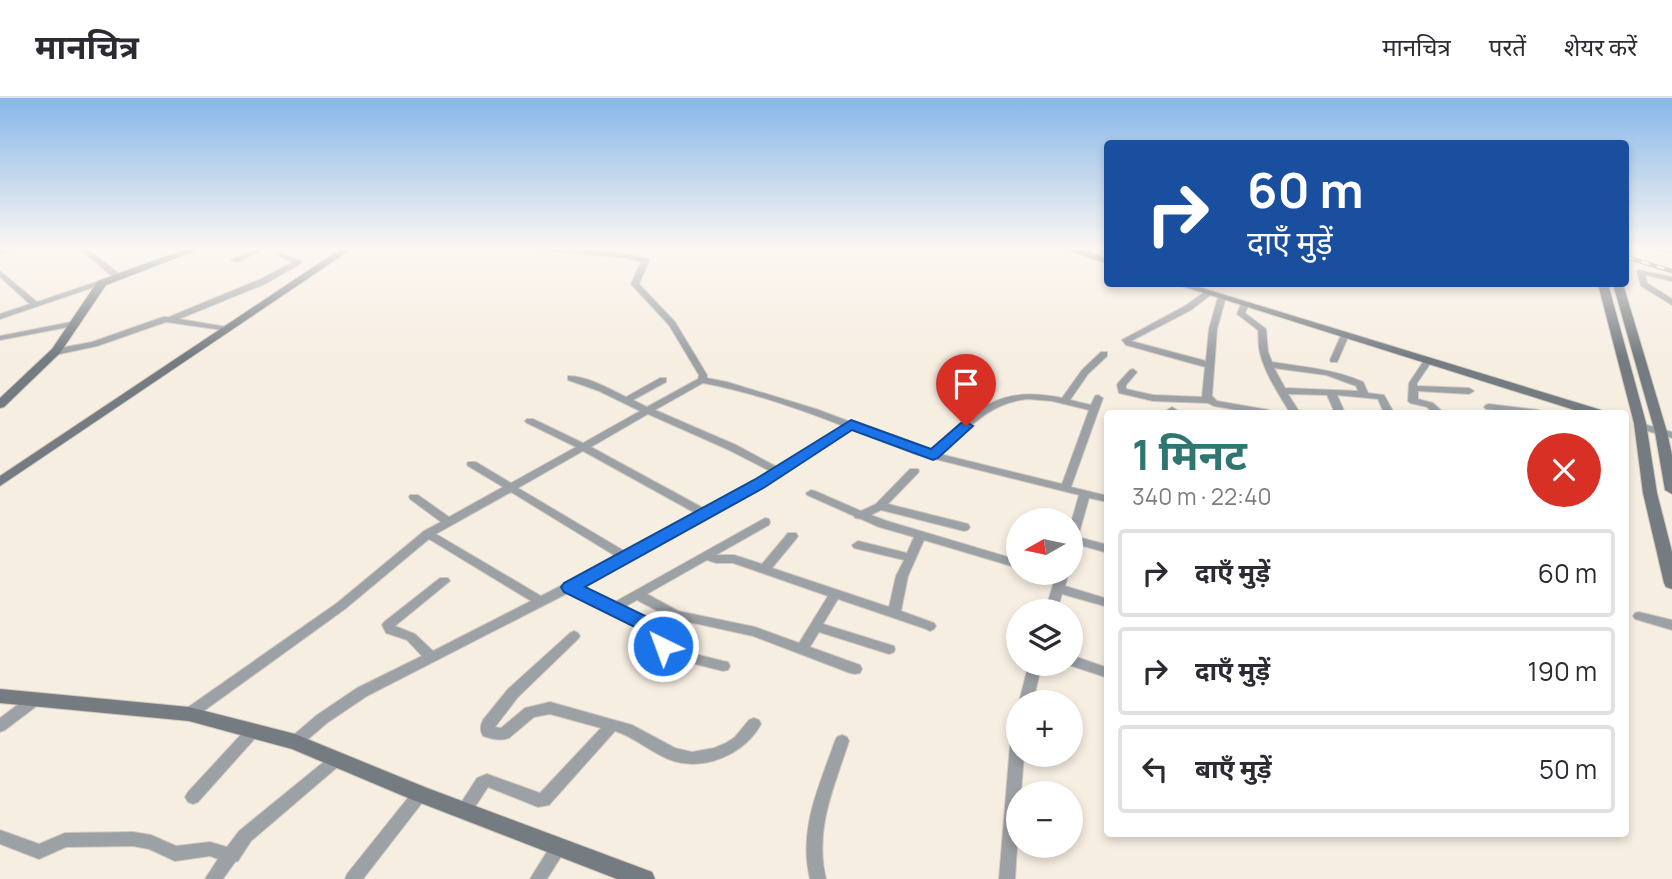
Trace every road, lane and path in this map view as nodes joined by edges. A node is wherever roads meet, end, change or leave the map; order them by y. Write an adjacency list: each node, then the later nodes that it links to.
1 (13, 284): 15 (street)
2 (98, 284): 15 (street)
3 (101, 284): 18 (main road)
4 (256, 284): 17 (street)
5 (294, 284): 19 (main road)
6 (635, 284): 31 (street)
7 (1645, 284): 13 (street)
8 (1190, 287): 11 (main road)
9 (1604, 287): 54 (main road)
10 (1619, 287): 56 (main road)
11 (1209, 293): 12 (main road); 27 (street)
12 (1222, 297): 14 (main road); 27 (street)
13 (1672, 303)
14 (1245, 304): 20 (main road); 26 (street)
15 (35, 305): 16 (street)
16 (0, 317)
17 (169, 320): 19 (street); 22 (street)
18 (76, 323): 21 (street); 22 (main road)
19 (227, 329): 62 (main road)
20 (1345, 335): 24 (street); 25 (main road)
21 (0, 338)
22 (55, 352): 42 (main road)
23 (1104, 354): 41 (street)
24 (1334, 360)
25 (1428, 361): 32 (street); 33 (main road)
26 (1268, 364): 34 (street); 37 (street)
27 (1209, 365): 40 (street)
28 (1133, 372): 40 (street)
29 (571, 378): 39 (street)
30 (663, 380): 39 (street)
31 (702, 380): 44 (street); 55 (street)
32 (1413, 388): 35 (street); 49 (street)
33 (1519, 389): 51 (street); 52 (main road)
34 (1283, 391): 36 (street); 46 (street)
35 (1469, 391)
36 (1331, 393): 37 (street); 47 (street)
37 (1364, 394): 48 (street)
38 (1098, 398): 43 (street)
39 (628, 400): 44 (street)
40 (1210, 400): 45 (street)
41 (1065, 402): 43 (street); 58 (street)
42 (0, 404)
43 (1093, 408): 64 (street)
44 (649, 410): 57 (street); 61 (street)
45 (1245, 410)
46 (1293, 410)
47 (1339, 410)
48 (1388, 410)
49 (1436, 410)
50 (1490, 410): 51 (street)
51 (1517, 410)
52 (1587, 410)
53 (530, 421): 57 (street)
54 (1635, 421): 56 (street); 89 (main road)
55 (851, 425): 58 (street); 61 (street)
56 (1663, 429): 65 (main road)
57 (582, 446): 63 (street); 72 (street)
58 (933, 455): 64 (street)
59 (472, 464): 63 (street)
60 (914, 471): 70 (street)
61 (779, 472): 72 (street)
62 (0, 482)
63 (507, 487): 74 (street); 84 (street)
64 (1066, 487): 67 (street)
65 (1672, 490)
66 (811, 493): 73 (street)
67 (1085, 493): 69 (street); 71 (street)
68 (414, 498): 74 (street)
69 (1104, 498)
70 (880, 506): 73 (street); 76 (street)
71 (1081, 508)
72 (706, 514): 84 (street)
73 (859, 516): 79 (street)
74 (448, 522): 77 (street)
75 (765, 522): 83 (street)
76 (964, 527)
77 (428, 534): 95 (street); 112 (street)
78 (793, 536): 87 (street)
79 (920, 537): 85 (street); 86 (street)
80 (1083, 543): 82 (street)
81 (858, 545): 85 (street)
82 (1104, 548)
83 (707, 555): 87 (street); 93 (street)
84 (627, 558): 91 (street)
85 (911, 558): 97 (street)
86 (1006, 561)
87 (765, 569): 92 (street)
88 (444, 581): 105 (street)
89 (1672, 583)
90 (1073, 585): 94 (street)
91 (570, 587): 95 (street); 96 (street)
92 (835, 594): 97 (street); 100 (street)
93 (638, 595): 96 (street); 103 (street)
94 (1104, 601)
95 (541, 602): 105 (street)
96 (613, 608): 107 (street)
97 (894, 614): 101 (street)
98 (1639, 616): 99 (street)
99 (1672, 625)
100 (816, 626): 103 (street); 104 (street)
101 (930, 626)
102 (574, 636): 114 (street)
103 (802, 649): 108 (street)
104 (889, 649)
105 (431, 657): 118 (street)
106 (1083, 664): 109 (street)
107 (723, 666)
108 (855, 669)
109 (1104, 672)
110 (0, 696): 111 (main road)
111 (37, 698): 112 (main road); 115 (street)
112 (189, 714): 116 (main road)
113 (754, 724): 114 (street)
114 (612, 725): 123 (street)
115 (0, 726)
116 (253, 731): 118 (main road); 122 (street)
117 (842, 741): 131 (street)
118 (295, 742): 119 (main road)
119 (336, 760): 121 (main road); 126 (street)
120 (1015, 767): 132 (street)
121 (420, 794): 123 (main road); 128 (street)
122 (193, 797)
123 (464, 811): 125 (main road)
124 (0, 837): 126 (street)
125 (559, 847): 129 (street); 130 (main road)
126 (232, 856): 127 (street)
127 (213, 879)
128 (353, 879)
129 (538, 879)
130 (644, 879)
131 (818, 879)
132 (1007, 879)

